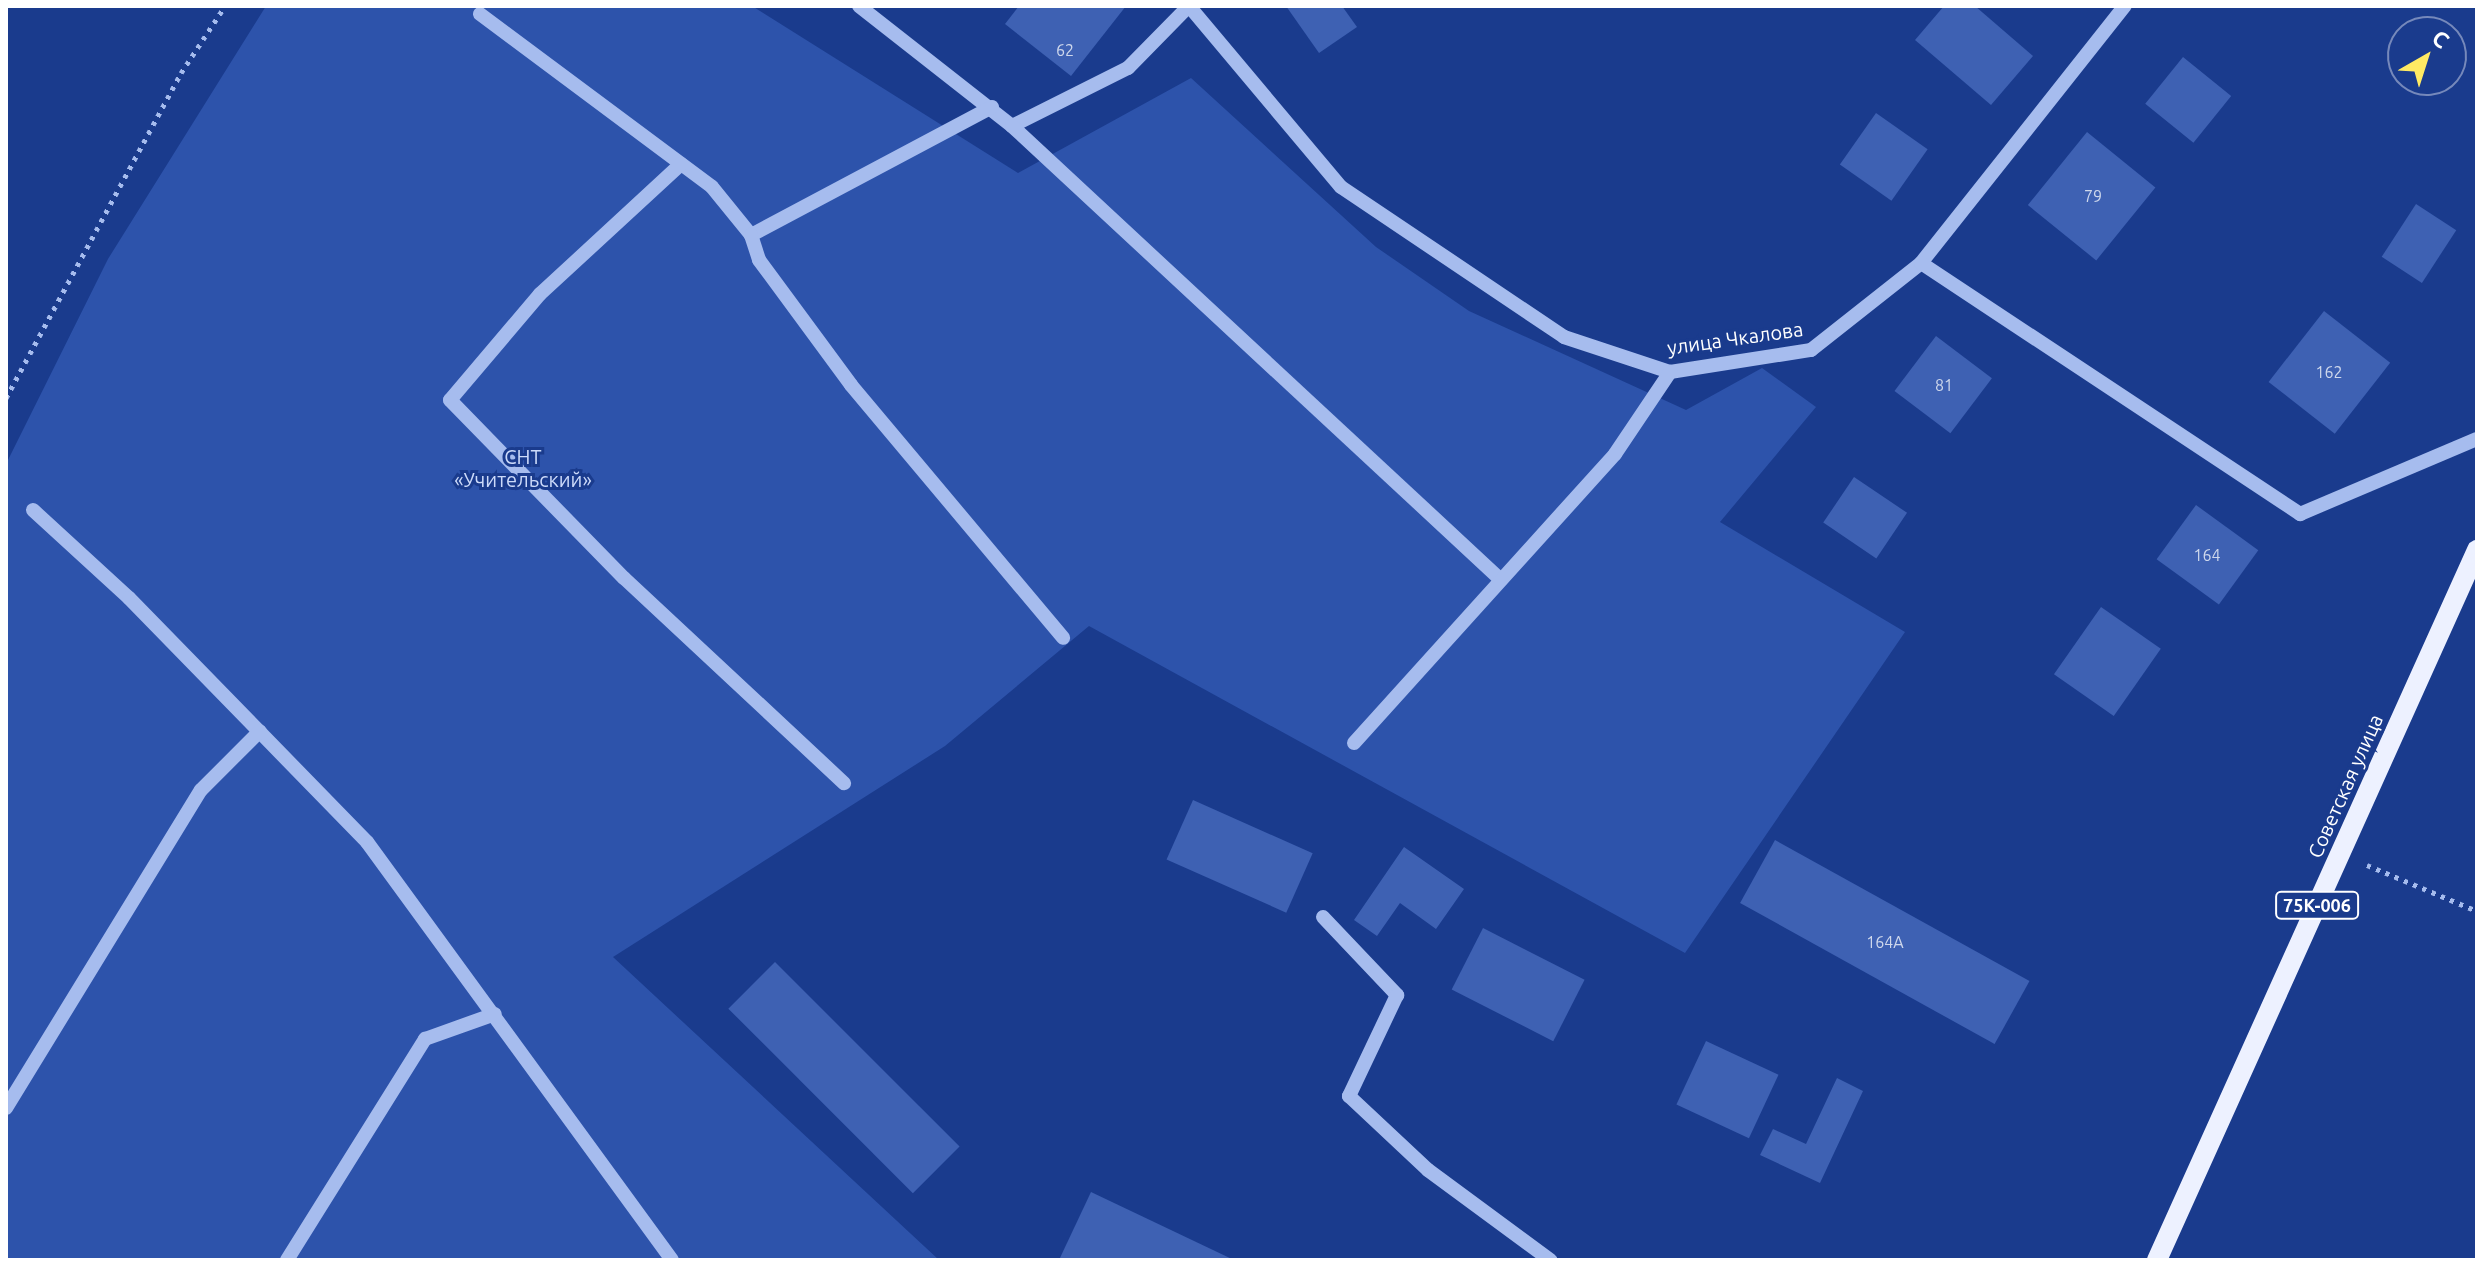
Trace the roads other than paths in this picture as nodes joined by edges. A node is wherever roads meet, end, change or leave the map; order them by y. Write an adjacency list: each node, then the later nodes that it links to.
1 (859, 6): 5 (street)
2 (1189, 6): 6 (street); 10 (street, улица Чкалова)
3 (2125, 6): 9 (street, улица Чкалова)
4 (480, 14): 7 (street)
5 (992, 107): 6 (street); 8 (street)
6 (1012, 126): 14 (street)
7 (681, 164): 8 (street); 18 (street)
8 (751, 235): 15 (street)
9 (1921, 263): 10 (street, улица Чкалова); 11 (street)
10 (1670, 372): 14 (street)
11 (2477, 439)
12 (33, 510): 16 (street)
13 (2477, 550): 25 (main road, Советская улица / 75К-006)
14 (1501, 580): 17 (street)
15 (1063, 638)
16 (260, 731): 20 (street); 21 (street)
17 (1354, 743)
18 (844, 783)
19 (1323, 917): 24 (street)
20 (495, 1014): 22 (street); 23 (street)
21 (6, 1108)
22 (287, 1260)
23 (672, 1260)
24 (1550, 1260)
25 (2157, 1260)

